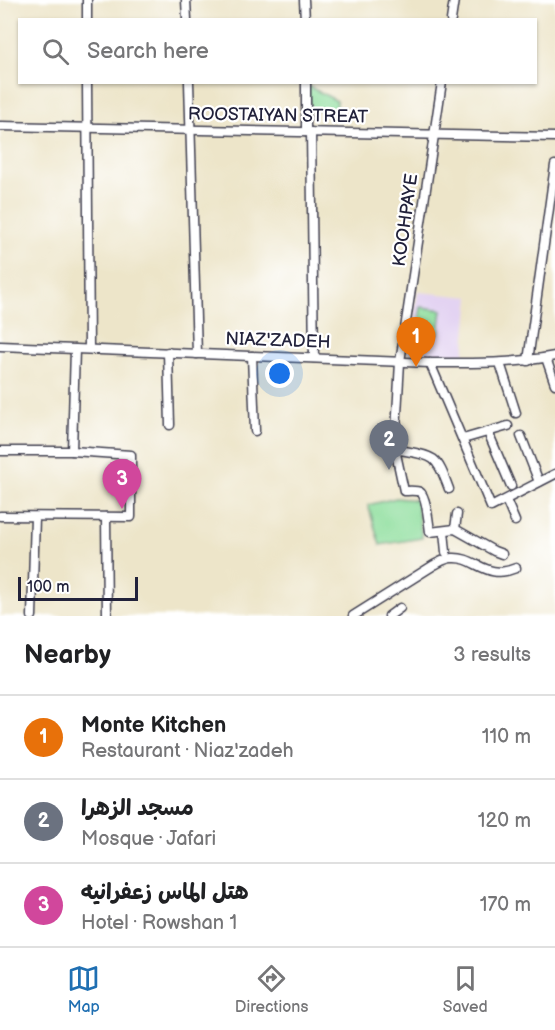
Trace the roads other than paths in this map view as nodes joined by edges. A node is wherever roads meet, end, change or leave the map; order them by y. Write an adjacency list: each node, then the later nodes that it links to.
1 (87, 0): 5 (street)
2 (186, 0): 6 (street)
3 (304, 0): 7 (street)
4 (454, 0): 8 (street)
5 (87, 18)
6 (187, 18)
7 (304, 18)
8 (451, 18)
9 (87, 84): 14 (street)
10 (189, 84): 15 (street)
11 (306, 84): 16 (street)
12 (442, 84): 17 (street, KOOHPAYE)
13 (0, 126): 14 (street, ROOSTAIYAN STREAT)
14 (87, 128): 15 (street, ROOSTAIYAN STREAT); 22 (street)
15 (190, 130): 16 (street, ROOSTAIYAN STREAT); 24 (street)
16 (308, 132): 17 (street, ROOSTAIYAN STREAT); 27 (street)
17 (434, 135): 18 (street, ROOSTAIYAN STREAT); 29 (street, KOOHPAYE)
18 (555, 137)
19 (555, 165): 28 (street)
20 (0, 346): 21 (street, NIAZ'ZADEH)
21 (75, 349): 22 (street, NIAZ'ZADEH); 42 (street)
22 (89, 349): 23 (street, NIAZ'ZADEH)
23 (168, 352): 24 (street, NIAZ'ZADEH); 34 (street)
24 (197, 354): 25 (street, NIAZ'ZADEH)
25 (252, 356): 27 (street, NIAZ'ZADEH); 36 (street)
26 (550, 357): 28 (street, NIAZ'ZADEH); 32 (street)
27 (314, 358): 29 (street, NIAZ'ZADEH)
28 (528, 361): 31 (street, NIAZ'ZADEH)
29 (400, 362): 30 (street, NIAZ'ZADEH); 40 (street, KOOHPAYE)
30 (430, 363): 31 (street, NIAZ'ZADEH); 39 (street)
31 (500, 363): 33 (street)
32 (555, 384)
33 (516, 414)
34 (170, 425)
35 (507, 426): 37 (street)
36 (255, 432)
37 (488, 432): 39 (street); 45 (street)
38 (521, 436): 44 (street)
39 (463, 439): 47 (street)
40 (395, 449): 46 (street); 54 (street, KOOHPAYE)
41 (0, 451): 42 (street)
42 (72, 451): 51 (street)
43 (555, 474): 44 (street)
44 (539, 483): 47 (street)
45 (511, 486)
46 (449, 489)
47 (506, 500): 52 (street)
48 (458, 514): 53 (street)
49 (0, 516): 50 (street)
50 (35, 517): 51 (street); 59 (street)
51 (106, 517): 60 (street)
52 (515, 521)
53 (455, 529): 54 (street); 56 (street)
54 (444, 531): 55 (street)
55 (446, 552)
56 (502, 554)
57 (516, 568): 61 (street)
58 (400, 608): 62 (street)
59 (32, 616)
60 (107, 616)
61 (353, 616)
62 (389, 616)

